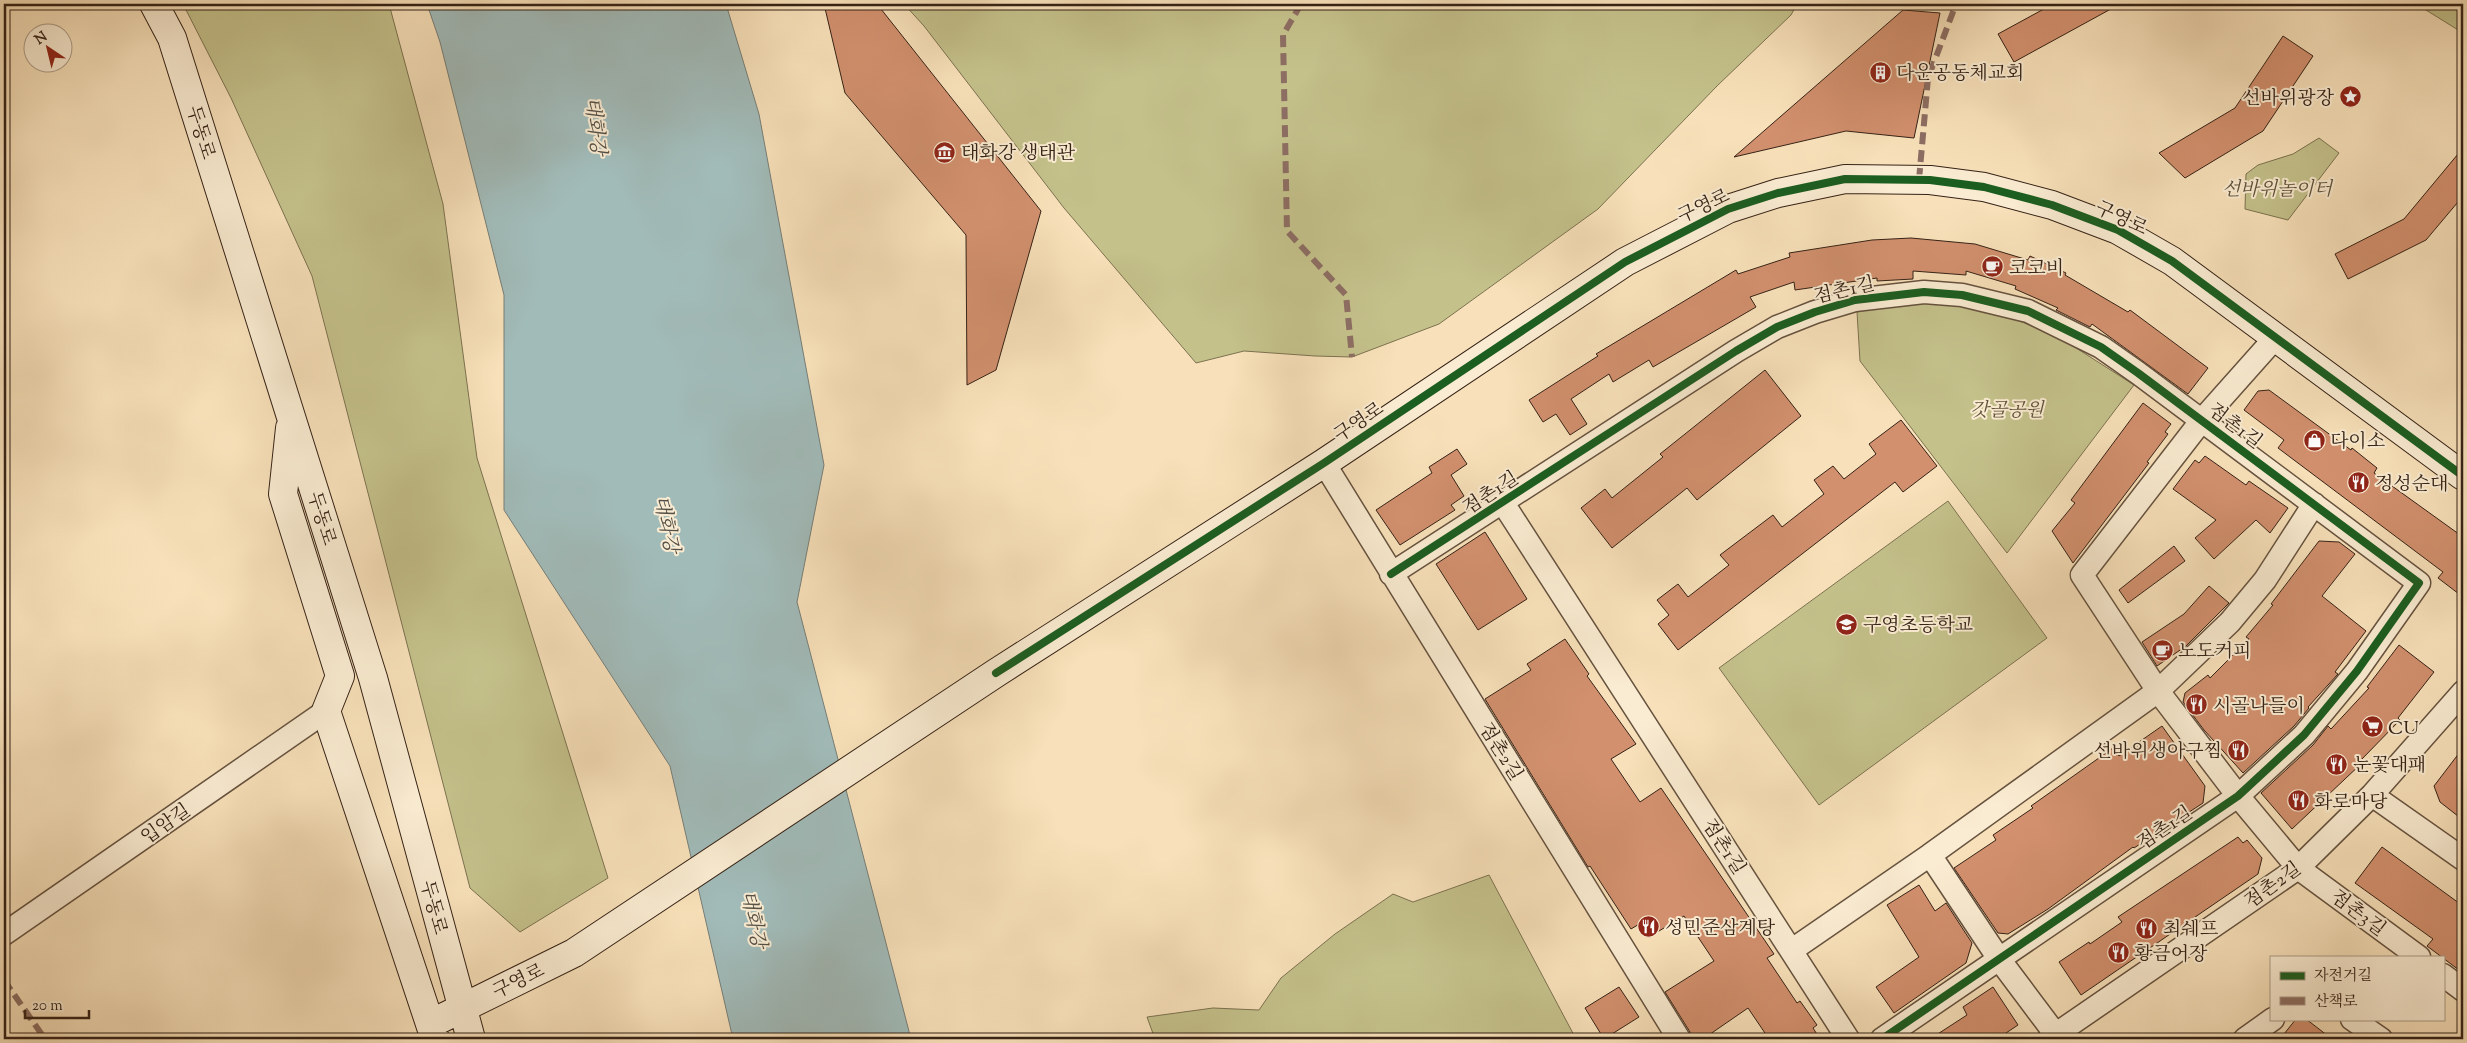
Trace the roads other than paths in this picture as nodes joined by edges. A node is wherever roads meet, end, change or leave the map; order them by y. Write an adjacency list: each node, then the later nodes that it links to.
1 (154, 4): 3 (main road, 두동로)
2 (2275, 338): 4 (street, 점촌1길); 5 (main road, 구영로); 6 (main road, 구영로)
3 (291, 416): 12 (main road); 24 (main road, 두동로)
4 (2202, 420): 7 (street, 점촌1길); 8 (street, 점촌1길); 10 (street, 점촌1길)
5 (1324, 463): 9 (street, 점촌2길); 24 (main road, 구영로)
6 (2463, 476)
7 (1503, 503): 9 (street, 점촌1길); 19 (street, 점촌1길)
8 (2314, 504): 10 (street); 14 (street, 점촌1길)
9 (1391, 574): 30 (street, 점촌2길)
10 (2158, 692): 14 (street, 점촌3길); 15 (street)
11 (2463, 692): 13 (street, 점촌2길)
12 (326, 711): 18 (street, 입암길); 27 (main road)
13 (2372, 795): 16 (street); 17 (street, 점촌2길)
14 (2238, 796): 17 (street, 점촌3길); 21 (street, 점촌1길)
15 (1930, 855): 19 (street); 21 (street)
16 (2463, 859)
17 (2298, 868): 20 (street, 점촌3길); 28 (street, 점촌2길)
18 (4, 934)
19 (1792, 950): 31 (street, 점촌1길)
20 (2418, 956)
21 (1999, 958): 28 (street); 32 (street, 점촌1길)
22 (2444, 976): 23 (street)
23 (2463, 990)
24 (463, 1008): 27 (main road, 구영로); 29 (main road, 두동로)
25 (2272, 1020): 33 (street)
26 (2353, 1020): 34 (street)
27 (433, 1032)
28 (2054, 1038)
29 (472, 1039)
30 (1679, 1039)
31 (1848, 1039)
32 (1882, 1039)
33 (2245, 1039)
34 (2381, 1039)

